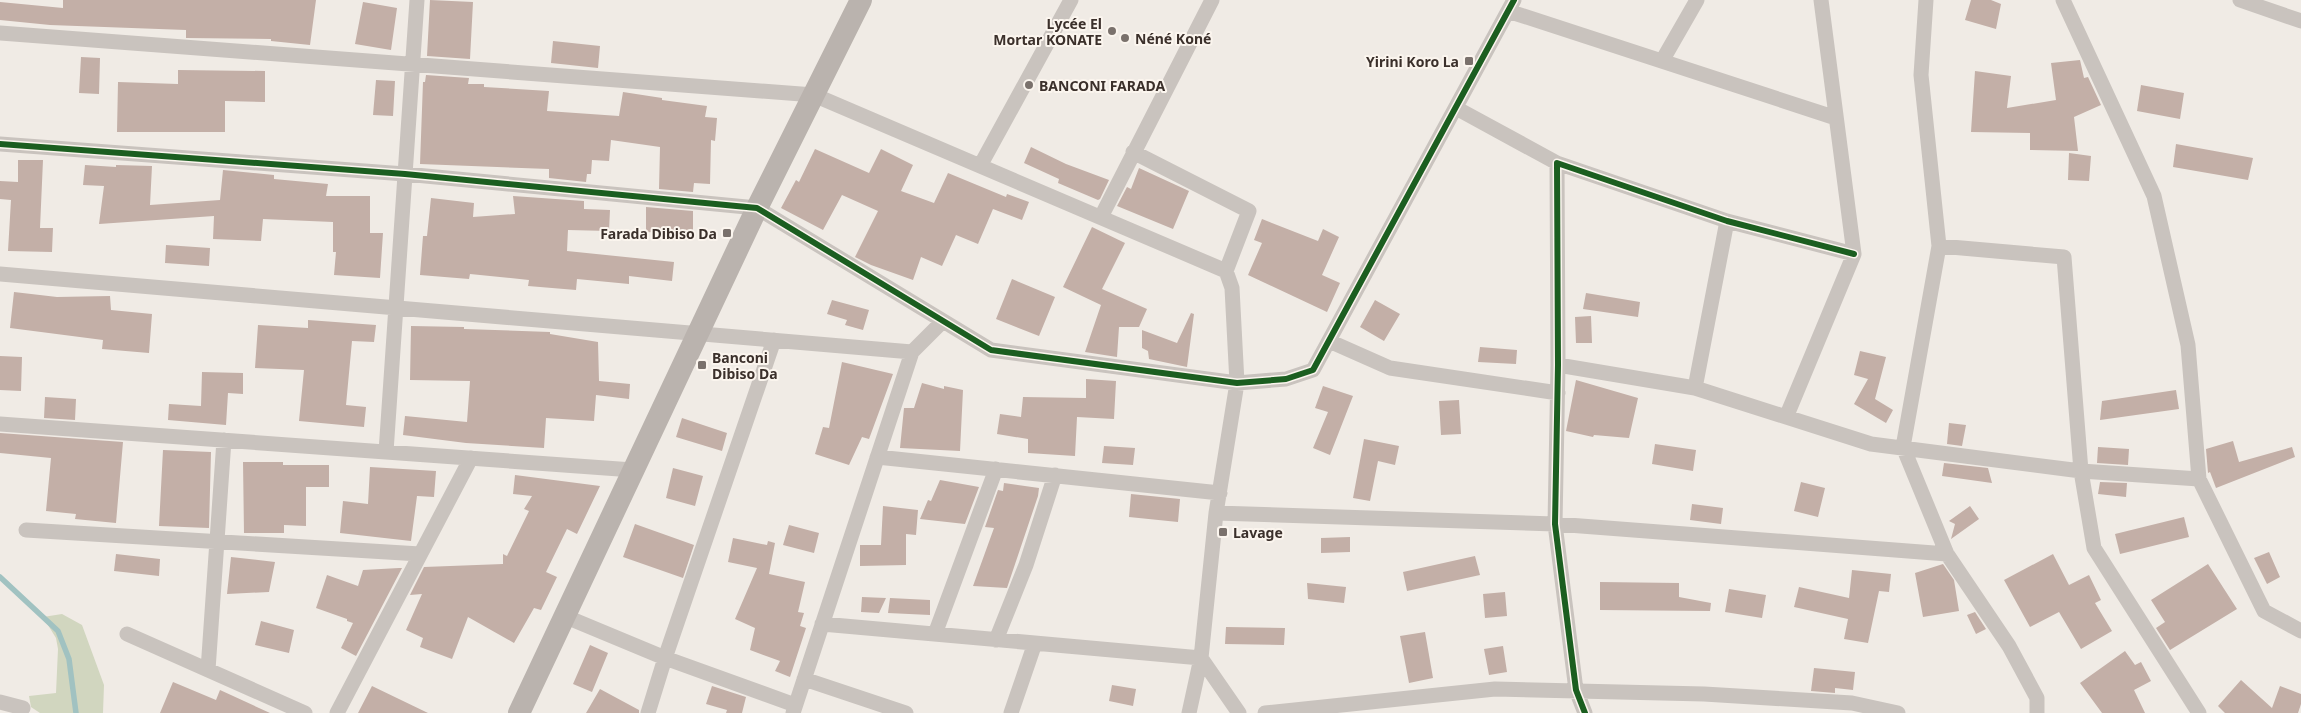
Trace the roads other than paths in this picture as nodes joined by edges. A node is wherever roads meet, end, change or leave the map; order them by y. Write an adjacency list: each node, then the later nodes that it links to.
1 (417, 0): 14 (street)
2 (861, 0): 15 (main road)
3 (1071, 0): 21 (street)
4 (1212, 0): 19 (street)
5 (1697, 0): 13 (street)
6 (1821, 0): 17 (street)
7 (1926, 0): 26 (street)
8 (2063, 0): 51 (street)
9 (2240, 0): 11 (street)
10 (1511, 6): 13 (street); 16 (street)
11 (2301, 21)
12 (0, 33): 14 (street)
13 (1662, 61): 17 (street)
14 (413, 64): 15 (street); 22 (street)
15 (814, 95): 21 (street); 23 (main road)
16 (1456, 108): 20 (street); 34 (street)
17 (1836, 118): 27 (street)
18 (0, 144): 22 (street)
19 (1134, 152): 24 (street); 28 (street)
20 (1557, 163): 25 (street); 36 (street)
21 (980, 166): 24 (street)
22 (405, 174): 23 (street); 30 (street)
23 (757, 208): 31 (street); 32 (main road)
24 (1101, 217): 28 (street)
25 (1727, 220): 27 (street); 38 (street)
26 (1939, 246): 43 (street); 49 (street)
27 (1854, 254): 40 (street)
28 (1226, 271): 37 (street)
29 (0, 274): 30 (street)
30 (396, 308): 32 (street); 44 (street)
31 (943, 321): 35 (street); 37 (street)
32 (698, 334): 33 (street); 48 (main road)
33 (774, 340): 35 (street); 66 (street)
34 (1329, 341): 37 (street); 39 (street)
35 (912, 352): 45 (street)
36 (1558, 364): 38 (street); 39 (street)
37 (1237, 383): 52 (street)
38 (1695, 388): 40 (street)
39 (1558, 394): 54 (street)
40 (1787, 415): 43 (street)
41 (0, 424): 42 (street)
42 (224, 440): 44 (street); 56 (street)
43 (1903, 447): 49 (street); 58 (street)
44 (386, 452): 46 (street)
45 (877, 457): 47 (street); 60 (street)
46 (471, 458): 48 (street); 57 (street)
47 (996, 469): 50 (street); 63 (street)
48 (633, 470): 59 (main road)
49 (2081, 471): 51 (street); 86 (street)
50 (1055, 475): 52 (street); 64 (street)
51 (2198, 479): 61 (street)
52 (1220, 493): 53 (street)
53 (1216, 513): 54 (street); 67 (street)
54 (1555, 524): 58 (street); 70 (street)
55 (26, 530): 56 (street)
56 (217, 540): 57 (street); 68 (street)
57 (420, 554): 75 (street)
58 (1947, 554): 85 (street)
59 (564, 616): 66 (street); 76 (main road)
60 (822, 624): 63 (street); 69 (street)
61 (2301, 630)
62 (127, 634): 68 (street)
63 (935, 634): 64 (street)
64 (996, 640): 65 (street)
65 (1035, 643): 67 (street); 79 (street)
66 (665, 658): 73 (street); 77 (street)
67 (1201, 658): 80 (street); 81 (street)
68 (208, 670): 74 (street)
69 (804, 679): 73 (street); 78 (street)
70 (1576, 690): 82 (street); 83 (street); 84 (street)
71 (0, 702): 72 (street)
72 (23, 708)
73 (794, 709)
74 (305, 713)
75 (337, 713)
76 (518, 713)
77 (648, 713)
78 (906, 713)
79 (1011, 713)
80 (1189, 713)
81 (1239, 713)
82 (1264, 713)
83 (1585, 713)
84 (1898, 713)
85 (2037, 713)
86 (2200, 713)

